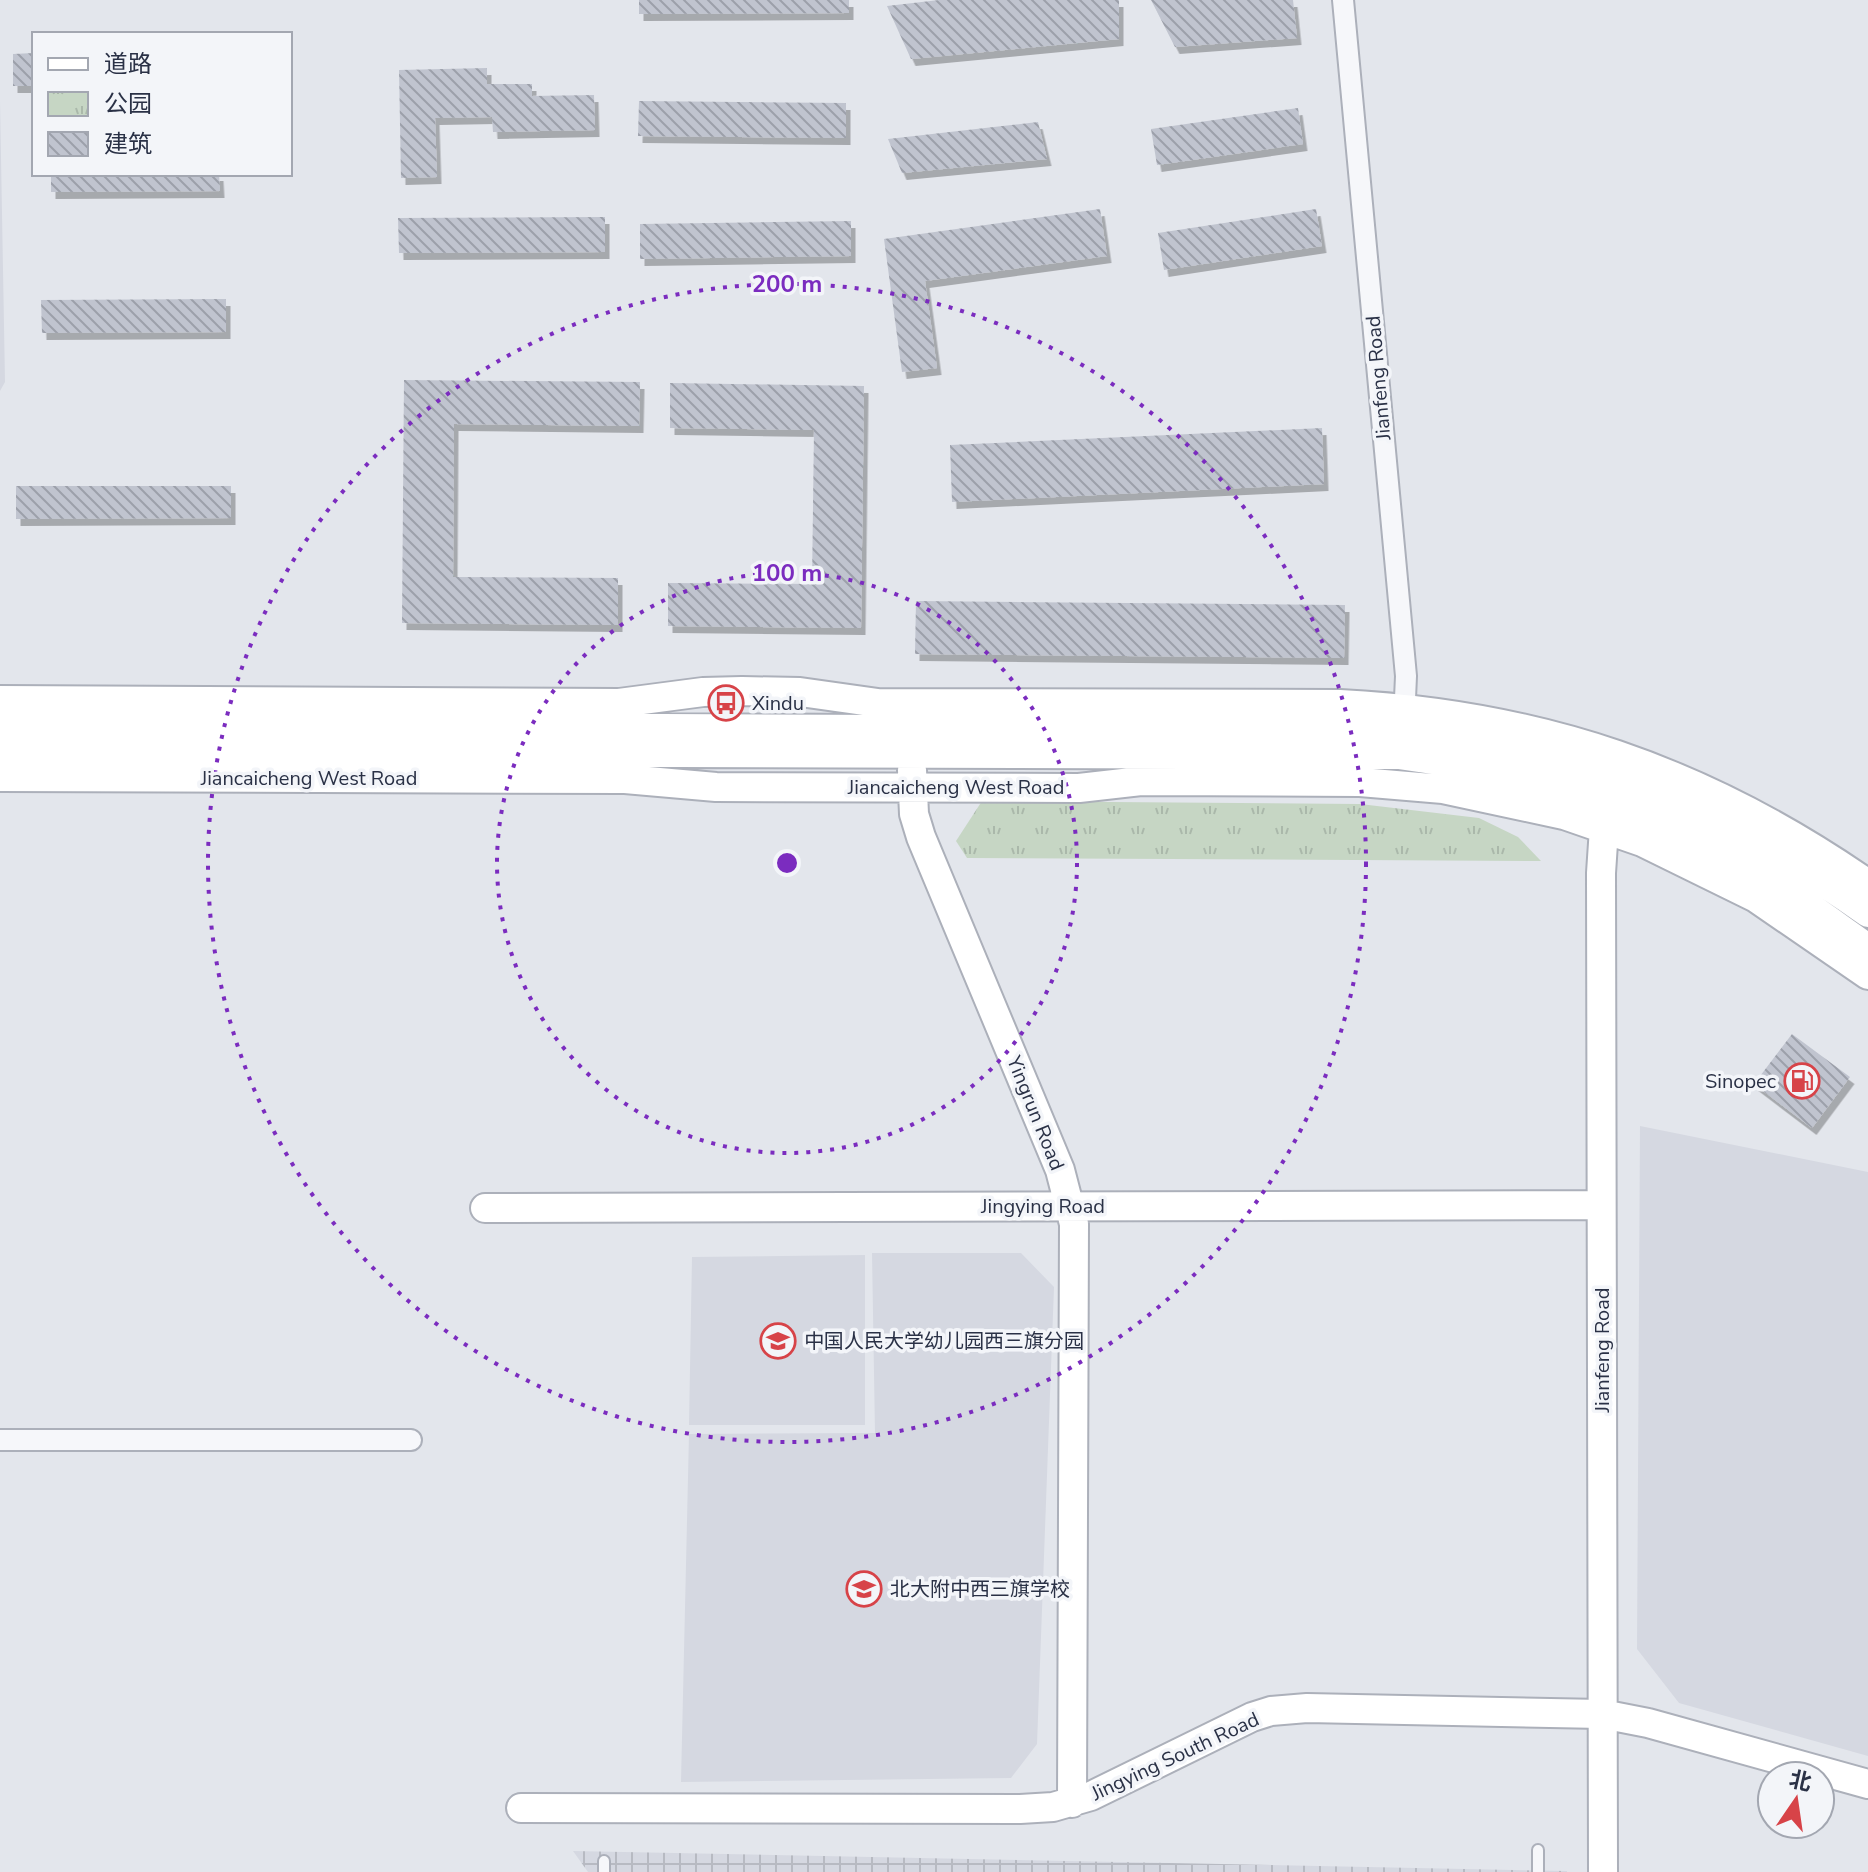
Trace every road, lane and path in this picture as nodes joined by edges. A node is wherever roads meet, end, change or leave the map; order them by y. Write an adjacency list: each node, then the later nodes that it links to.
1 (1343, 0): 4 (street, Jianfeng Road)
2 (0, 700): 4 (street, Jiancaicheng West Road)
3 (0, 725): 5 (street, Jiancaicheng West Road)
4 (1403, 732): 5 (street, Jiancaicheng West Road); 7 (street, Jiancaicheng West Road); 12 (street, Jiancaicheng West Road); 13 (street, Jiancaicheng West Road)
5 (912, 741): 6 (street, Jiancaicheng West Road); 9 (street, Yingrun Road)
6 (0, 751)
7 (1470, 766): 10 (street); 14 (street, Jiancaicheng West Road)
8 (0, 777): 9 (street, Jiancaicheng West Road)
9 (912, 787): 10 (street, Jiancaicheng West Road); 17 (street, Yingrun Road)
10 (1564, 815): 11 (street, Jiancaicheng West Road)
11 (1604, 828): 15 (street, Jiancaicheng West Road); 16 (street, Jianfeng Road)
12 (1868, 884)
13 (1868, 913)
14 (1868, 948)
15 (1868, 975)
16 (1601, 1205): 17 (street, Jingying Road); 21 (street, Jianfeng Road)
17 (1071, 1206): 18 (street, Jingying Road); 23 (street, Yingrun Road)
18 (485, 1208)
19 (0, 1440): 20 (street)
20 (411, 1440)
21 (1602, 1714): 22 (street, Jingying South Road); 23 (street, Jingying South Road); 27 (street, Jianfeng Road)
22 (1868, 1784)
23 (1072, 1803): 24 (street, Jingying South Road)
24 (521, 1808)
25 (1538, 1850): 26 (lane)
26 (1538, 1872)
27 (1603, 1872)

